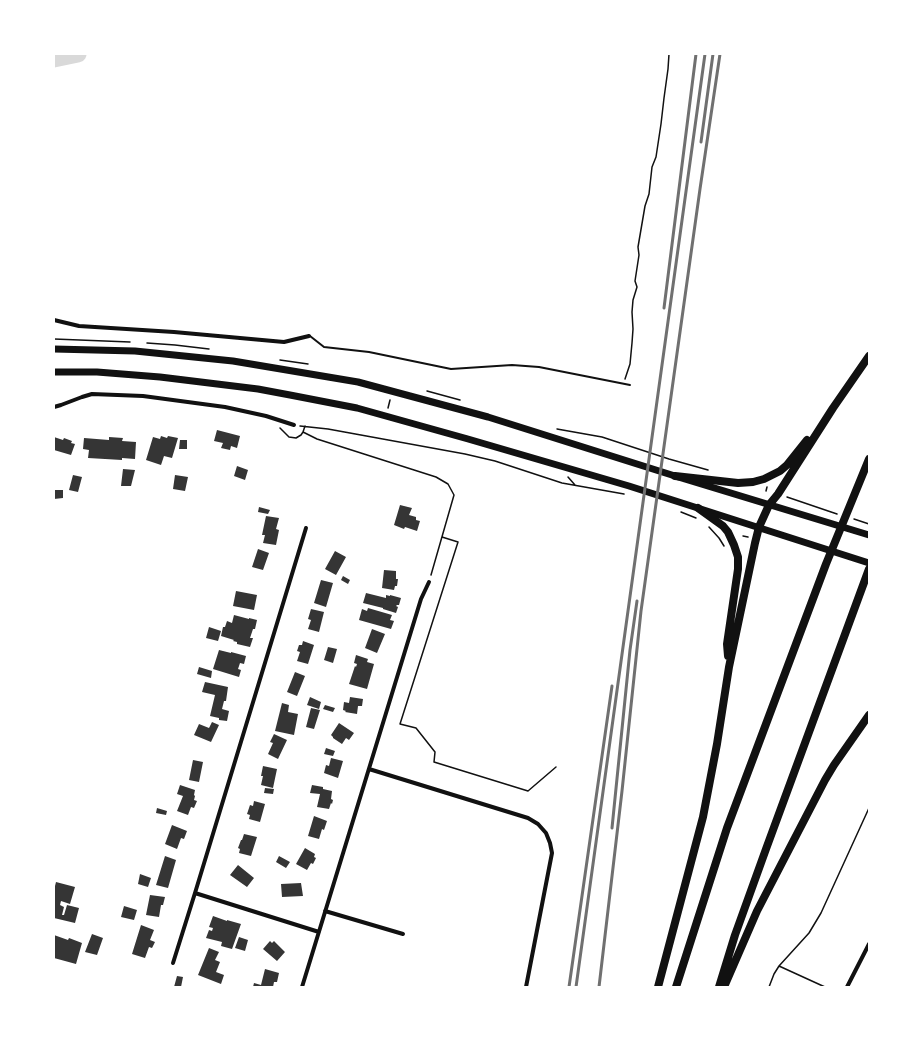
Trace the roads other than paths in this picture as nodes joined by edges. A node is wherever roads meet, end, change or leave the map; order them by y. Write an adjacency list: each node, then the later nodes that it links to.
1 (54, 320): 2 (street)
2 (309, 336): 6 (lane)
3 (54, 349): 11 (highway)
4 (869, 356): 8 (highway)
5 (54, 372): 13 (highway)
6 (630, 385)
7 (54, 407): 9 (street)
8 (833, 408): 11 (highway); 12 (highway)
9 (294, 425)
10 (869, 459): 32 (highway)
11 (675, 476): 12 (highway)
12 (769, 505): 14 (highway); 16 (highway)
13 (698, 508): 14 (highway); 20 (highway)
14 (759, 527): 17 (highway); 20 (highway)
15 (306, 528): 23 (street)
16 (869, 535)
17 (869, 563)
18 (869, 569): 33 (highway)
19 (429, 582): 22 (street)
20 (729, 667): 31 (highway)
21 (869, 715): 34 (highway)
22 (369, 770): 24 (street); 30 (street)
23 (195, 893): 25 (street); 28 (street)
24 (325, 911): 25 (street); 26 (street)
25 (319, 932): 29 (street)
26 (403, 934)
27 (869, 944): 35 (street)
28 (172, 963)
29 (302, 987)
30 (526, 987)
31 (658, 987)
32 (676, 987)
33 (719, 987)
34 (724, 987)
35 (847, 987)

